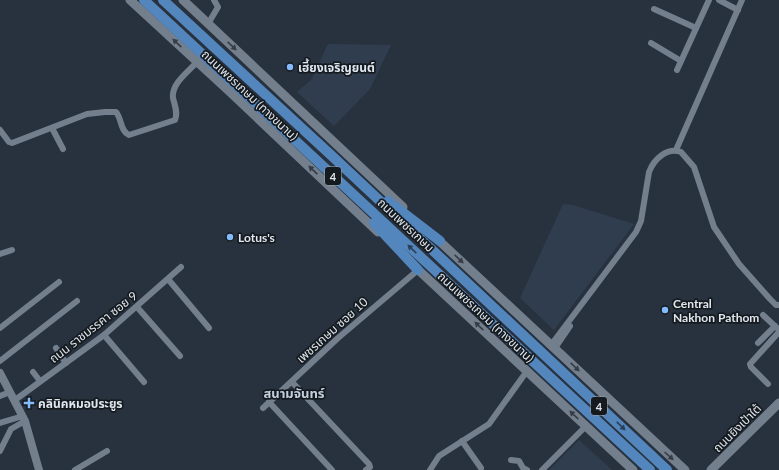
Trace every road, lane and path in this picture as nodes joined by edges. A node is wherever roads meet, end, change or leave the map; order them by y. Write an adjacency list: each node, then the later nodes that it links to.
1 (130, 0): 15 (main road, ถนนเพชรเกษม (ทางขนาน) / 4, one-way to 1)
2 (144, 0): 22 (highway, ถนนเพชรเกษม / 4)
3 (163, 0): 21 (highway, ถนนเพชรเกษม / 4)
4 (183, 0): 11 (main road, ถนนเพชรเกษม (ทางขนาน) / 4)
5 (214, 0): 11 (street)
6 (708, 0): 12 (street)
7 (719, 0): 10 (street)
8 (742, 0): 10 (street)
9 (654, 9): 12 (street)
10 (738, 10): 20 (street)
11 (208, 24): 23 (main road, ถนนเพชรเกษม (ทางขนาน) / 4, one-way to 23)
12 (696, 28): 14 (street)
13 (651, 43): 14 (street)
14 (681, 61): 16 (street)
15 (197, 62): 17 (street); 27 (main road, ถนนเพชรเกษม (ทางขนาน) / 4, one-way to 15)
16 (677, 70)
17 (52, 128): 18 (street); 19 (street)
18 (0, 130)
19 (63, 149)
20 (676, 150): 31 (street); 39 (street)
21 (332, 156): 23 (highway); 77 (highway, ถนนเพชรเกษม / 4, one-way to 77)
22 (323, 167): 27 (highway); 76 (highway, ถนนเพชรเกษม / 4, one-way to 22)
23 (440, 241): 39 (main road, ถนนเพชรเกษม (ทางขนาน) / 4, one-way to 39)
24 (12, 250): 25 (street)
25 (0, 254)
26 (181, 267): 28 (street, ถนน ราชมรรคา ซอย 9)
27 (418, 270): 44 (main road, ถนนเพชรเกษม (ทางขนาน) / 4, one-way to 27); 49 (street, เพชรเกษม ซอย 10)
28 (168, 279): 32 (street, ถนน ราชมรรคา ซอย 9); 35 (street)
29 (59, 282): 34 (street)
30 (77, 301): 42 (street)
31 (779, 305)
32 (137, 307): 37 (street, ถนน ราชมรรคา ซอย 9); 41 (street)
33 (763, 315): 36 (street)
34 (0, 328)
35 (209, 328)
36 (778, 330): 38 (street); 50 (street)
37 (104, 335): 43 (street, ถนน ราชมรรคา ซอย 9); 48 (street)
38 (758, 343)
39 (553, 346): 57 (main road, ถนนเพชรเกษม (ทางขนาน) / 4, one-way to 57)
40 (56, 348): 43 (street)
41 (180, 356)
42 (0, 361)
43 (66, 363): 47 (street, ถนน ราชมรรคา ซอย 9)
44 (527, 371): 60 (main road, ถนนเพชรเกษม (ทางขนาน) / 4, one-way to 44); 62 (street)
45 (33, 372): 47 (street)
46 (0, 373): 51 (street)
47 (40, 382): 53 (street, ถนน ราชมรรคา ซอย 9)
48 (144, 382)
49 (292, 382): 54 (street, เพชรเกษม ซอย 10); 71 (street)
50 (768, 384)
51 (10, 392): 52 (street); 53 (street)
52 (0, 396)
53 (15, 400): 58 (street)
54 (269, 402): 56 (street, เพชรเกษม ซอย 10); 70 (street)
55 (779, 403): 79 (main road, ถนนยิงเป้าใต้)
56 (263, 408)
57 (621, 410): 61 (main road); 78 (main road, ถนนเพชรเกษม (ทางขนาน) / 4, one-way to 78)
58 (24, 418): 59 (street); 63 (street); 68 (street)
59 (0, 424)
60 (586, 426): 61 (main road, ถนนเพชรเกษม (ทางขนาน) / 4); 74 (street)
61 (601, 440): 75 (main road, ถนนเพชรเกษม (ทางขนาน) / 4)
62 (462, 441): 67 (street); 72 (street)
63 (0, 451)
64 (107, 451): 66 (street)
65 (511, 460): 73 (street)
66 (88, 466): 69 (street)
67 (481, 468)
68 (39, 470)
69 (75, 470)
70 (332, 470)
71 (366, 470)
72 (430, 470)
73 (527, 470)
74 (542, 470)
75 (633, 470)
76 (650, 470)
77 (667, 470)
78 (685, 470)
79 (712, 470)

